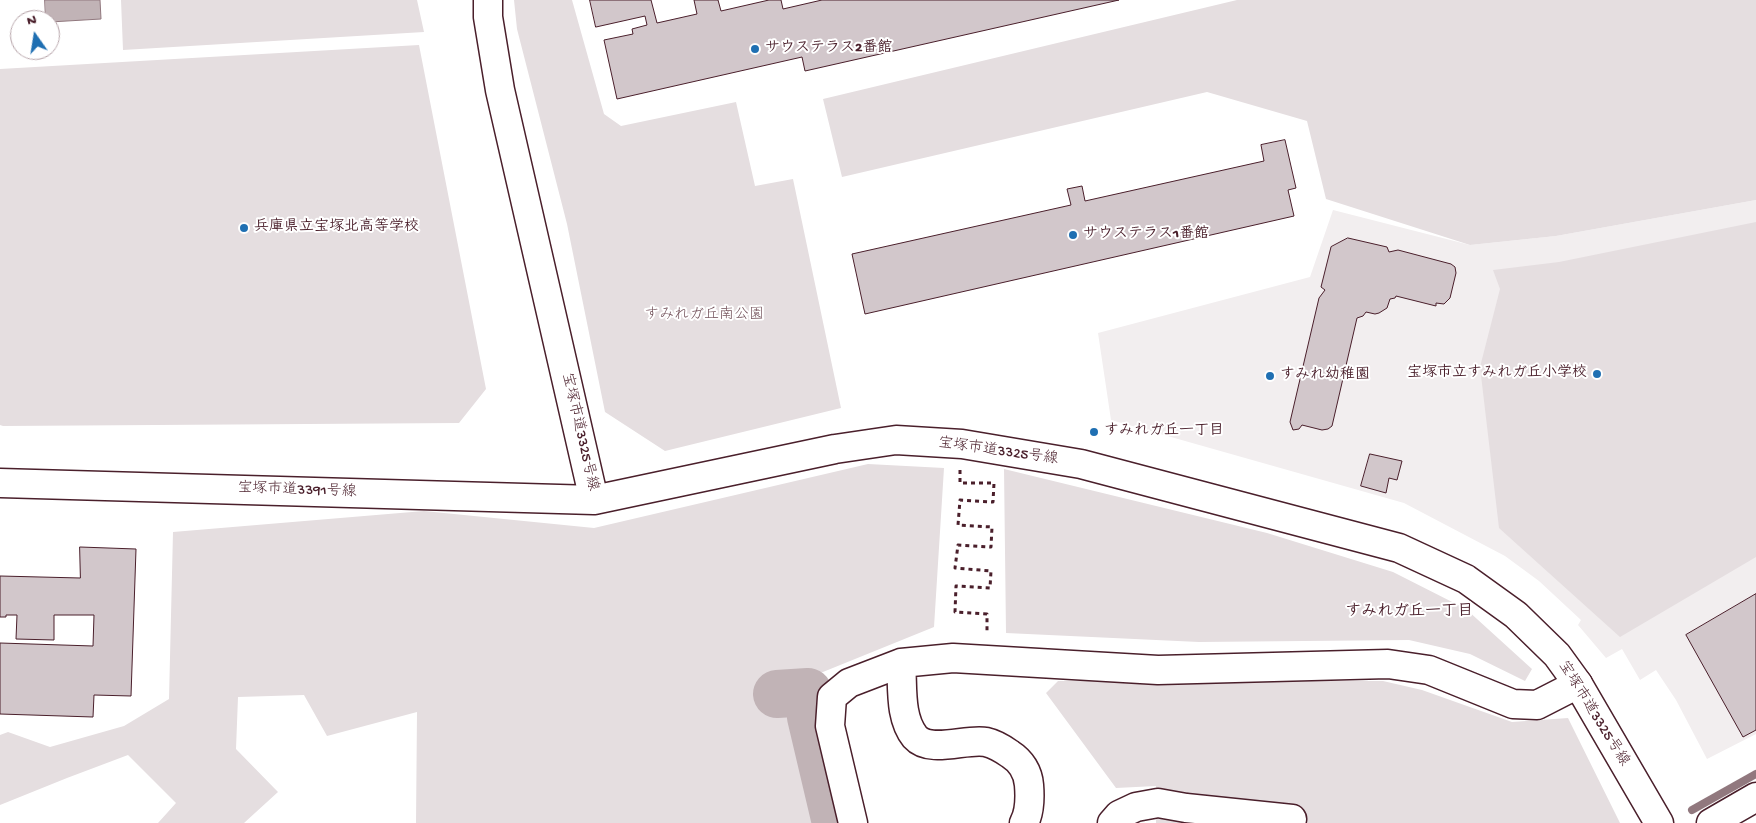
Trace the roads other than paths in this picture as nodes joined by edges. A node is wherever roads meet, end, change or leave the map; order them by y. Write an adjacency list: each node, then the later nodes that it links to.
1 (488, 0): 3 (street, 宝塚市道3325号線)
2 (0, 483): 3 (street, 宝塚市道3391号線)
3 (594, 500): 5 (street, 宝塚市道3325号線)
4 (901, 663): 5 (street); 8 (street); 9 (street)
5 (1578, 684): 11 (street, 宝塚市道3325号線)
6 (1756, 796): 12 (street)
7 (1292, 819): 10 (street)
8 (853, 823)
9 (1024, 823)
10 (1112, 823)
11 (1659, 823)
12 (1711, 823)

